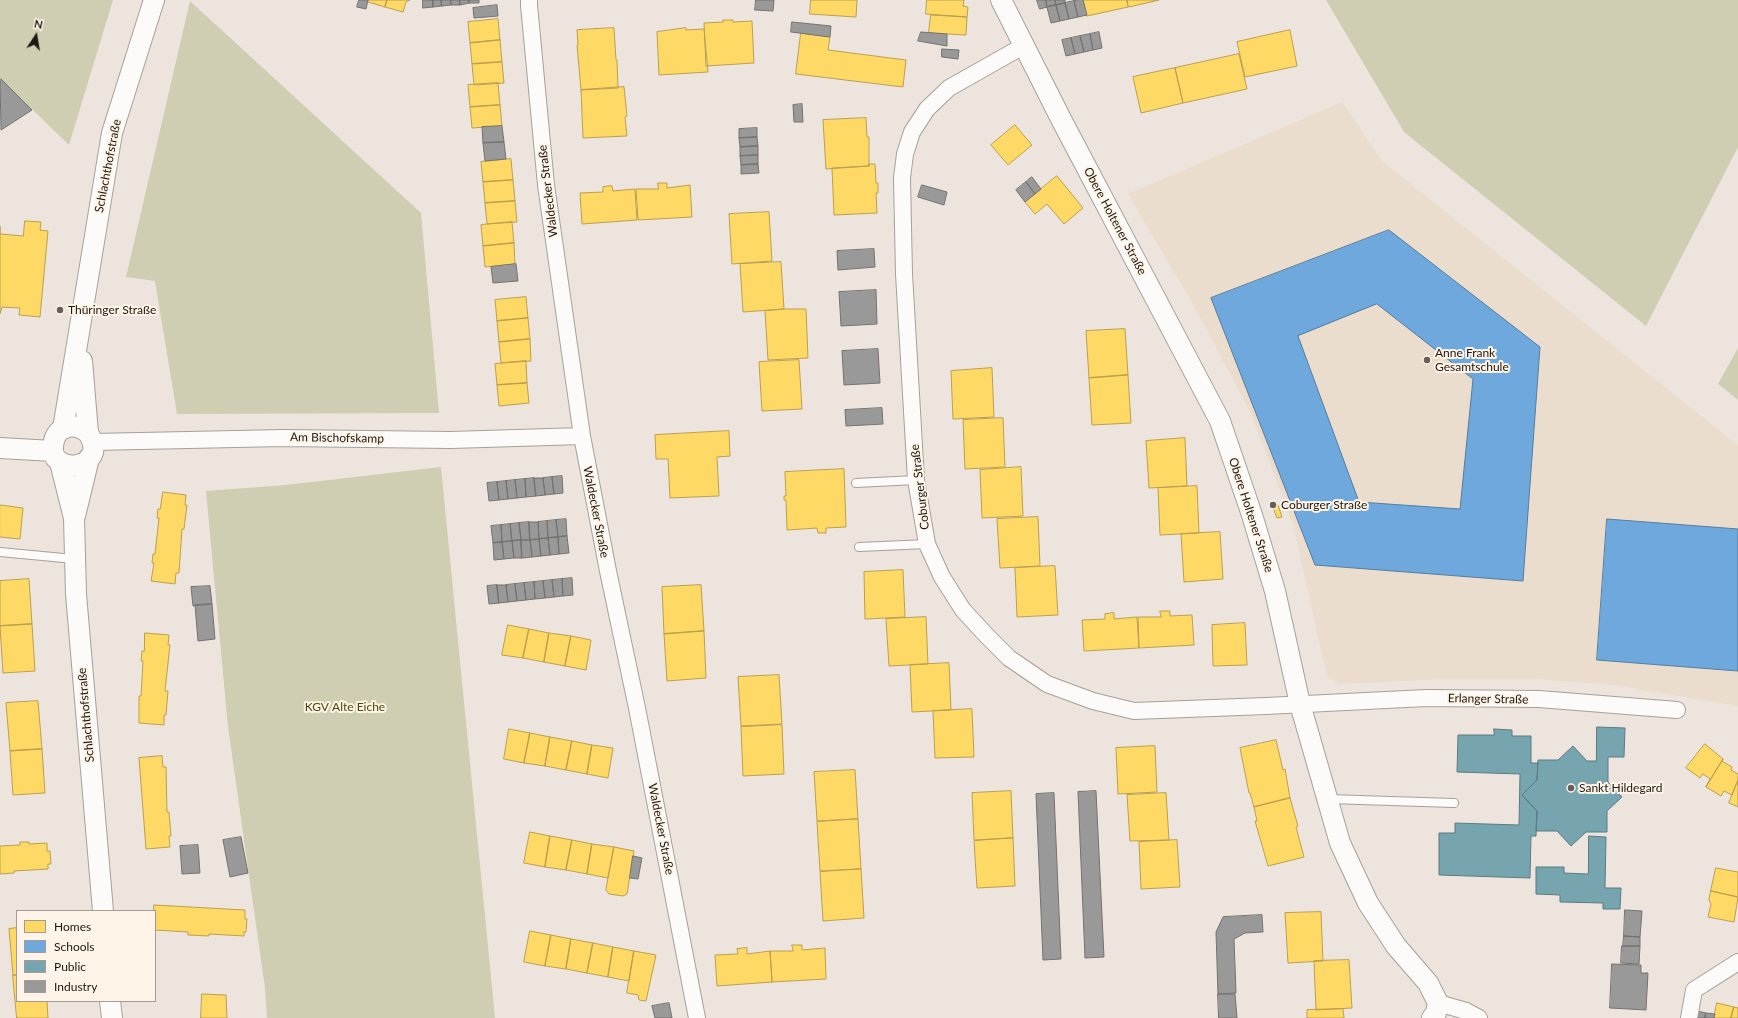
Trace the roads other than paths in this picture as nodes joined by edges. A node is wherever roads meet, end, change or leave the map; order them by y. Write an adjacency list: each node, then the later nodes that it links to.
1 (154, 0): 5 (street, Schlachthofstraße)
2 (530, 0): 7 (street, Waldecker Straße)
3 (1001, 0): 4 (street, Obere Holtener Straße)
4 (1025, 45): 11 (street, Coburger Straße); 18 (street, Obere Holtener Straße)
5 (80, 336): 6 (street, Schlachthofstraße); 8 (street, Schlachthofstraße)
6 (63, 428): 8 (street); 10 (street)
7 (582, 436): 8 (street, Am Bischofskamp); 27 (street, Waldecker Straße)
8 (90, 444): 10 (street); 13 (street, Schlachthofstraße)
9 (0, 448): 10 (street)
10 (57, 456): 13 (street, Schlachthofstraße)
11 (916, 480): 12 (lane); 14 (street, Coburger Straße)
12 (856, 483)
13 (74, 518): 17 (street, Schlachthofstraße)
14 (927, 544): 15 (lane); 18 (street, Coburger Straße)
15 (859, 547)
16 (0, 552): 17 (lane)
17 (75, 559): 22 (street, Schlachthofstraße)
18 (1300, 704): 19 (street, Erlanger Straße); 20 (street, Obere Holtener Straße)
19 (1677, 710)
20 (1327, 799): 21 (lane); 25 (street, Obere Holtener Straße)
21 (1454, 803)
22 (103, 910)
23 (1738, 962): 29 (street)
24 (110, 1002): 26 (street)
25 (1435, 1010): 28 (street, Obere Holtener Straße)
26 (112, 1018)
27 (697, 1018)
28 (1479, 1018)
29 (1689, 1018)

